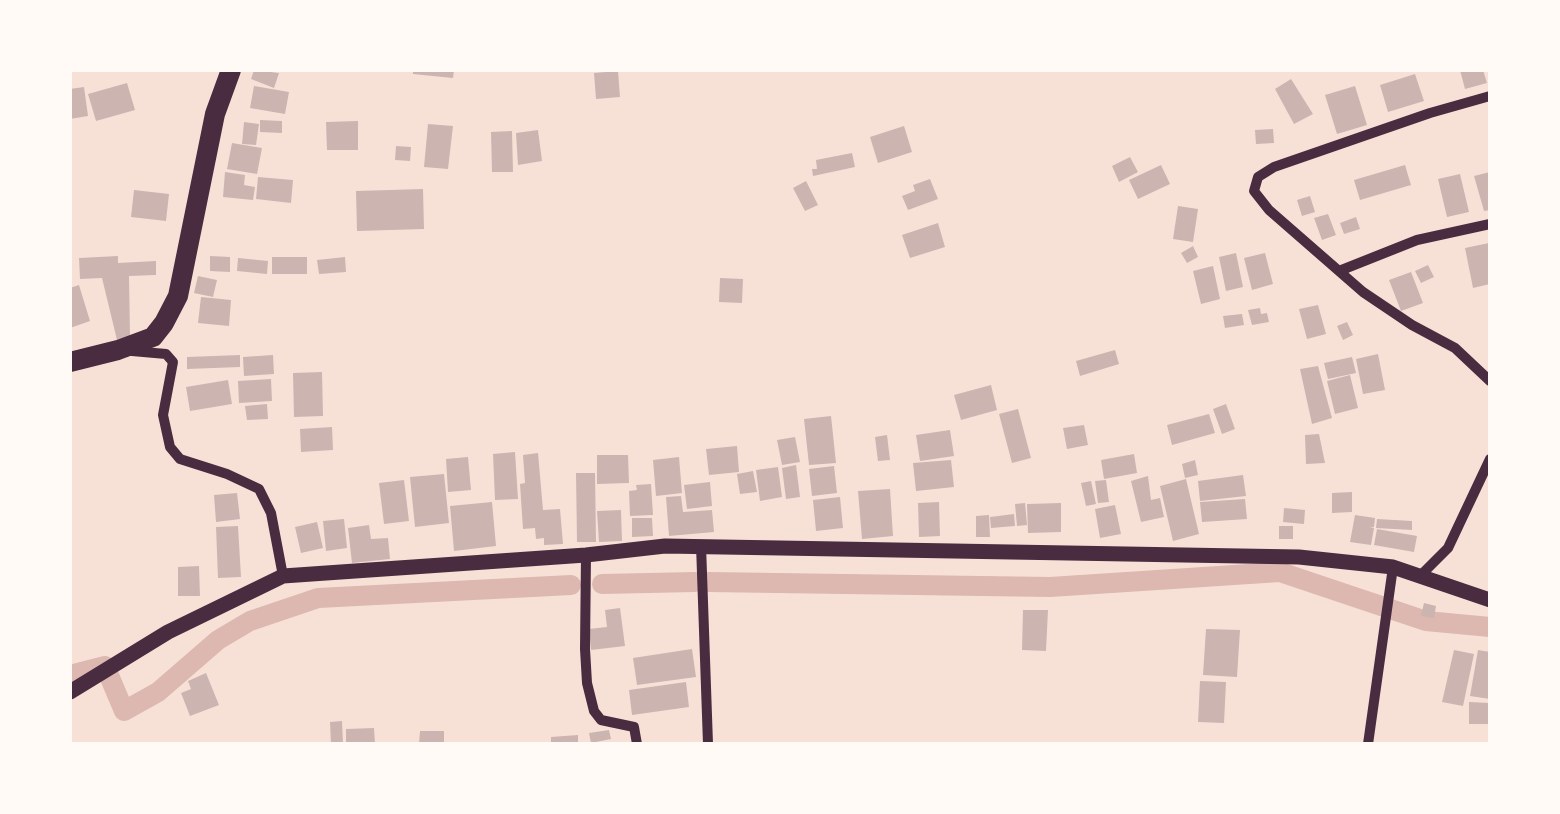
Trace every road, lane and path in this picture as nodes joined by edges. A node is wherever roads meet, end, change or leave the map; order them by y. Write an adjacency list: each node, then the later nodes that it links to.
1 (231, 70): 5 (main road)
2 (1490, 96): 4 (street)
3 (1490, 224): 4 (street)
4 (1339, 271): 7 (street)
5 (118, 350): 6 (main road); 13 (street)
6 (70, 362)
7 (1490, 381)
8 (1490, 459): 12 (street)
9 (701, 546): 10 (street); 11 (street); 17 (street)
10 (586, 555): 13 (street); 16 (street)
11 (1393, 567): 12 (street); 18 (street)
12 (1422, 575): 14 (street)
13 (283, 576): 15 (street)
14 (1490, 600)
15 (70, 692)
16 (637, 744)
17 (708, 744)
18 (1368, 744)

